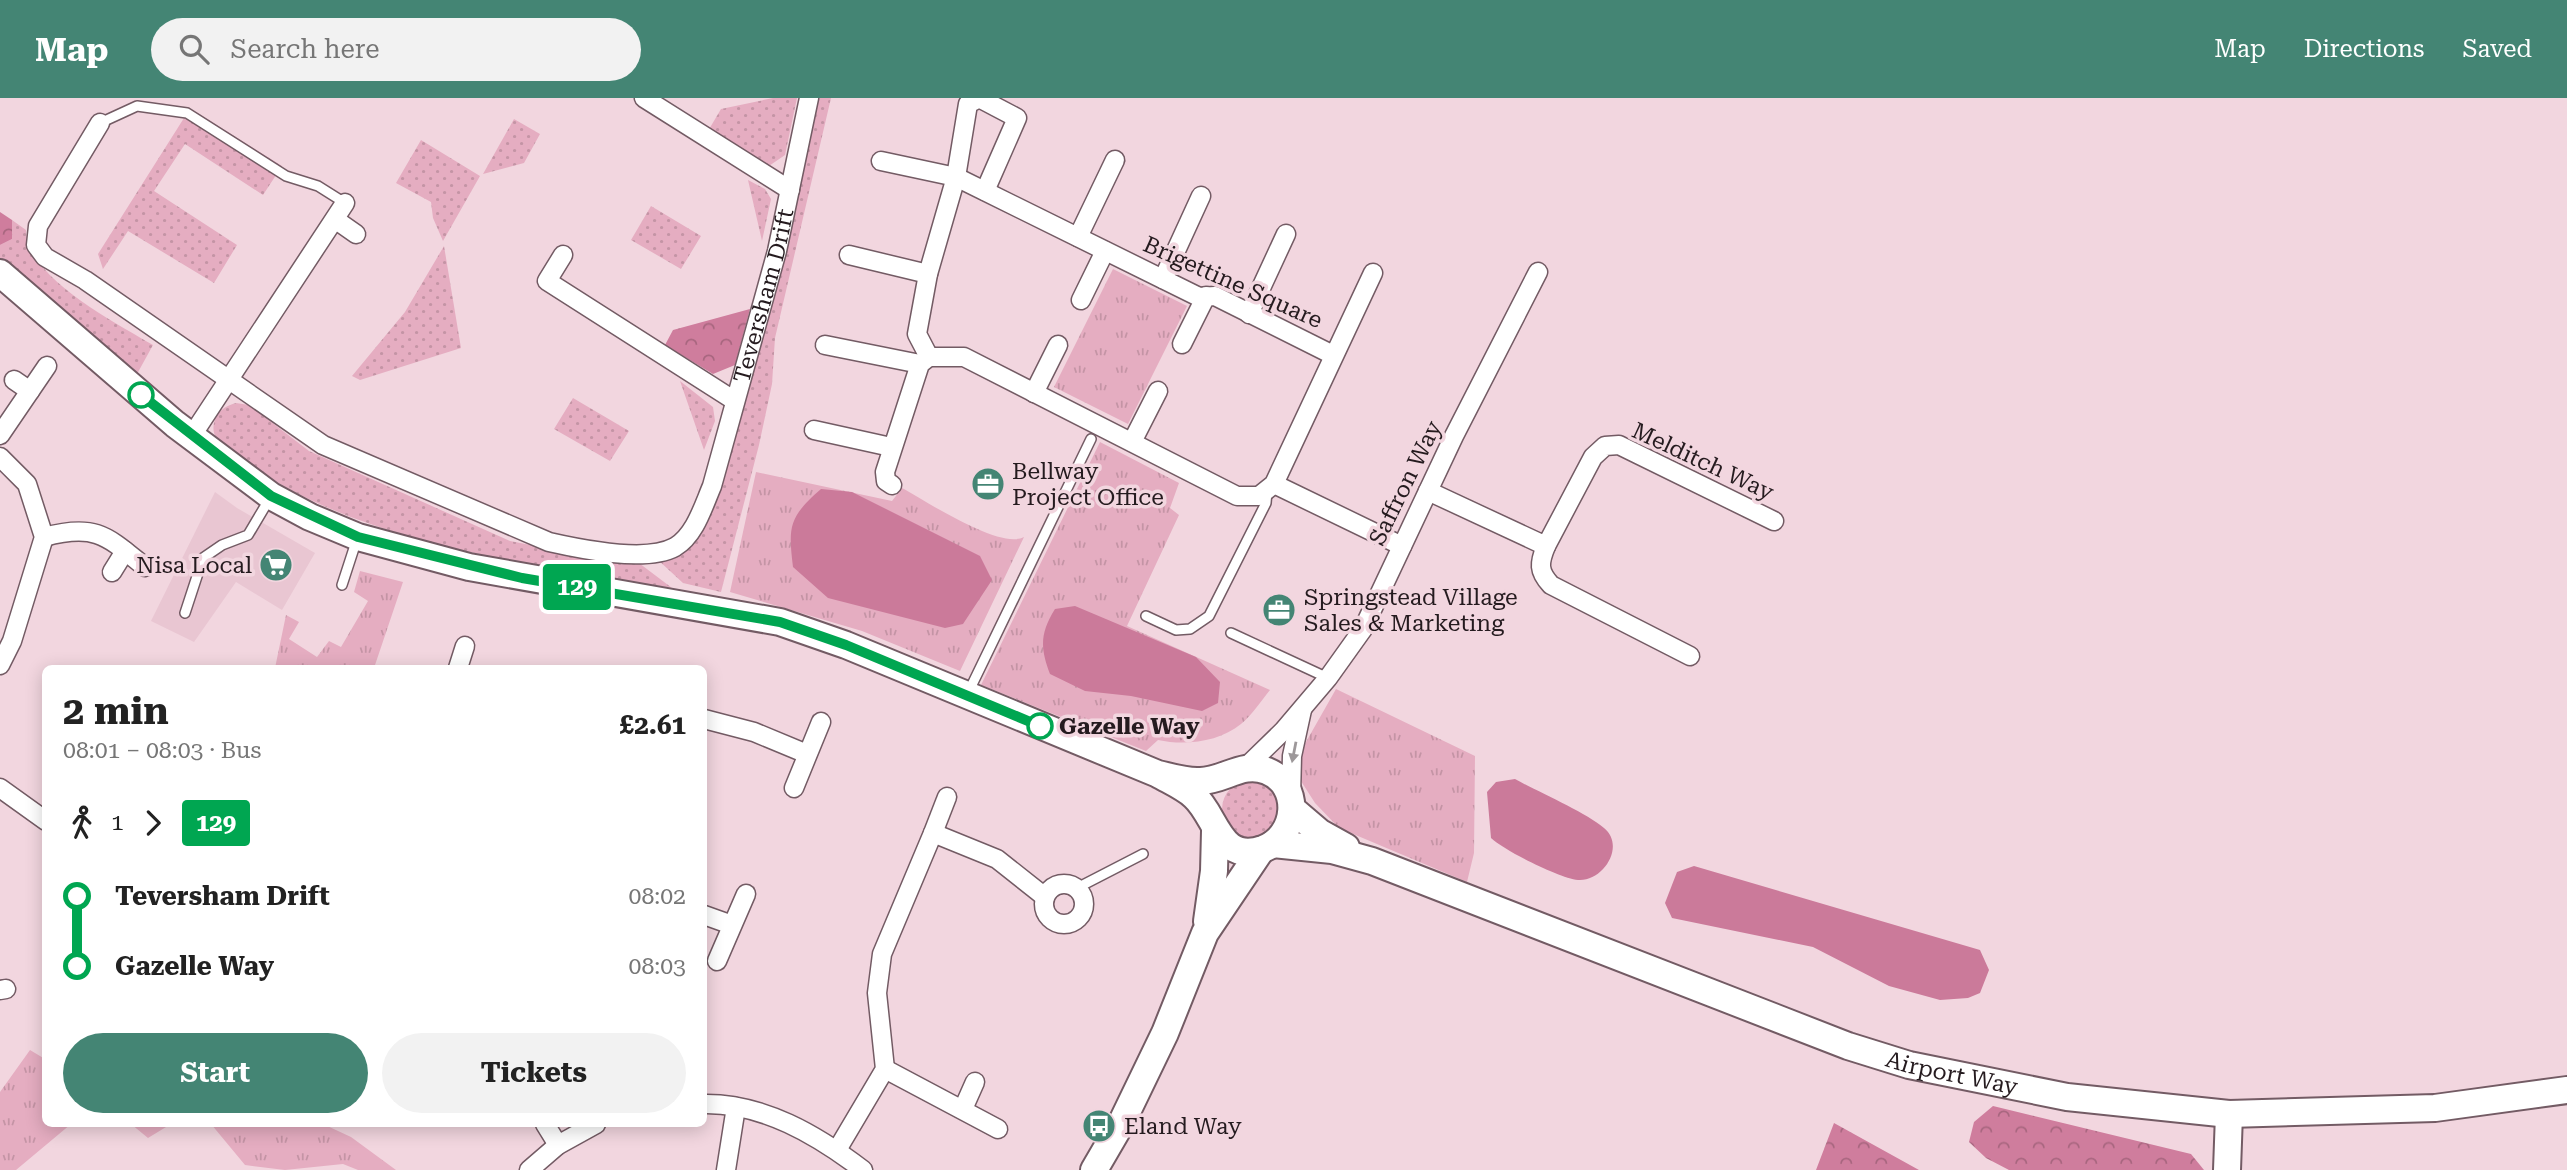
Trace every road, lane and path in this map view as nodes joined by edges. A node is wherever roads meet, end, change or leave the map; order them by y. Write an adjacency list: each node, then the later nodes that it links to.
1 (644, 98): 8 (street, Teversham Drift)
2 (810, 98): 8 (street, Teversham Drift)
3 (979, 98): 7 (street); 9 (street)
4 (100, 123): 11 (lane); 34 (street, Teversham Drift)
5 (1115, 160): 15 (street)
6 (881, 161): 7 (street, Brigettine Square)
7 (956, 177): 9 (street, Brigettine Square); 21 (street)
8 (790, 190): 38 (street, Teversham Drift)
9 (985, 191): 15 (street, Brigettine Square)
10 (1201, 196): 23 (street)
11 (345, 204): 12 (street)
12 (337, 220): 13 (street); 34 (street)
13 (356, 234)
14 (1286, 234): 26 (street)
15 (1078, 237): 16 (street, Brigettine Square)
16 (1105, 251): 23 (street, Brigettine Square); 25 (street)
17 (563, 255): 38 (street, Teversham Drift)
18 (849, 256): 21 (street)
19 (1538, 272): 48 (street, Saffron Way)
20 (0, 273): 41 (street)
21 (928, 274): 31 (street)
22 (1373, 274): 30 (street)
23 (1163, 279): 24 (street, Brigettine Square)
24 (1206, 296): 26 (street, Brigettine Square); 27 (street)
25 (1081, 300)
26 (1249, 314): 30 (street, Brigettine Square)
27 (1182, 344)
28 (825, 345): 31 (street)
29 (1058, 345): 37 (street)
30 (1333, 355): 47 (street, Brigettine Square)
31 (925, 361): 37 (street); 44 (street)
32 (47, 366): 35 (street)
33 (15, 380): 35 (street)
34 (231, 380): 38 (street, Teversham Drift); 41 (street)
35 (30, 391): 40 (street)
36 (1158, 391): 43 (street)
37 (1034, 393): 43 (street)
38 (735, 401)
39 (814, 430): 44 (street)
40 (0, 435)
41 (191, 436): 49 (street)
42 (1091, 439): 67 (lane)
43 (1132, 442): 47 (street)
44 (891, 447): 46 (street)
45 (0, 457): 51 (street)
46 (892, 485)
47 (1270, 487): 53 (street); 60 (lane)
48 (1428, 491): 53 (street, Saffron Way); 54 (street)
49 (271, 496): 52 (street); 59 (lane)
50 (1774, 522): 54 (street, Melditch Way)
51 (44, 537): 55 (street); 64 (street)
52 (358, 537): 58 (lane); 67 (street)
53 (1402, 546): 66 (street, Saffron Way)
54 (1546, 546): 63 (street)
55 (125, 551): 56 (street); 57 (street)
56 (145, 567)
57 (112, 572)
58 (342, 585)
59 (185, 613)
60 (1146, 616)
61 (1231, 633): 66 (lane)
62 (465, 646): 65 (street)
63 (1690, 656)
64 (0, 665)
65 (459, 665)
66 (1328, 678): 68 (street, Saffron Way)
67 (966, 696): 73 (street)
68 (1303, 707): 72 (street, Saffron Way); 77 (street, Saffron Way, one-way to 77)
69 (707, 720): 71 (street)
70 (821, 722): 71 (street)
71 (807, 754): 75 (street)
72 (1242, 769): 73 (street); 77 (street); 79 (street)
73 (1158, 774): 79 (street)
74 (0, 788): 78 (street)
75 (794, 788)
76 (947, 797): 80 (street)
77 (1292, 804): 81 (street); 83 (street, Airport Way)
78 (41, 818)
79 (1213, 827): 81 (street); 89 (street)
80 (933, 833): 86 (street); 91 (street)
81 (1267, 847): 83 (street, Airport Way); 89 (street)
82 (1143, 854): 84 (lane)
83 (1372, 861): 97 (street, Airport Way)
84 (1077, 888): 86 (street); 86 (street)
85 (746, 894): 88 (street)
86 (1045, 897)
87 (707, 916): 88 (street)
88 (732, 925): 90 (street)
89 (1205, 933): 106 (street)
90 (717, 961)
91 (885, 1069): 96 (street); 102 (street)
92 (975, 1082): 96 (street)
93 (2567, 1090): 97 (street, Airport Way)
94 (707, 1104): 95 (street)
95 (736, 1107): 102 (street); 104 (street)
96 (963, 1109): 100 (street)
97 (2229, 1114): 107 (street)
98 (547, 1127): 101 (street)
99 (591, 1127): 101 (street)
100 (998, 1129)
101 (558, 1145): 103 (street)
102 (837, 1150): 105 (street)
103 (529, 1170)
104 (726, 1170)
105 (863, 1170)
106 (1094, 1170)
107 (2227, 1170)

